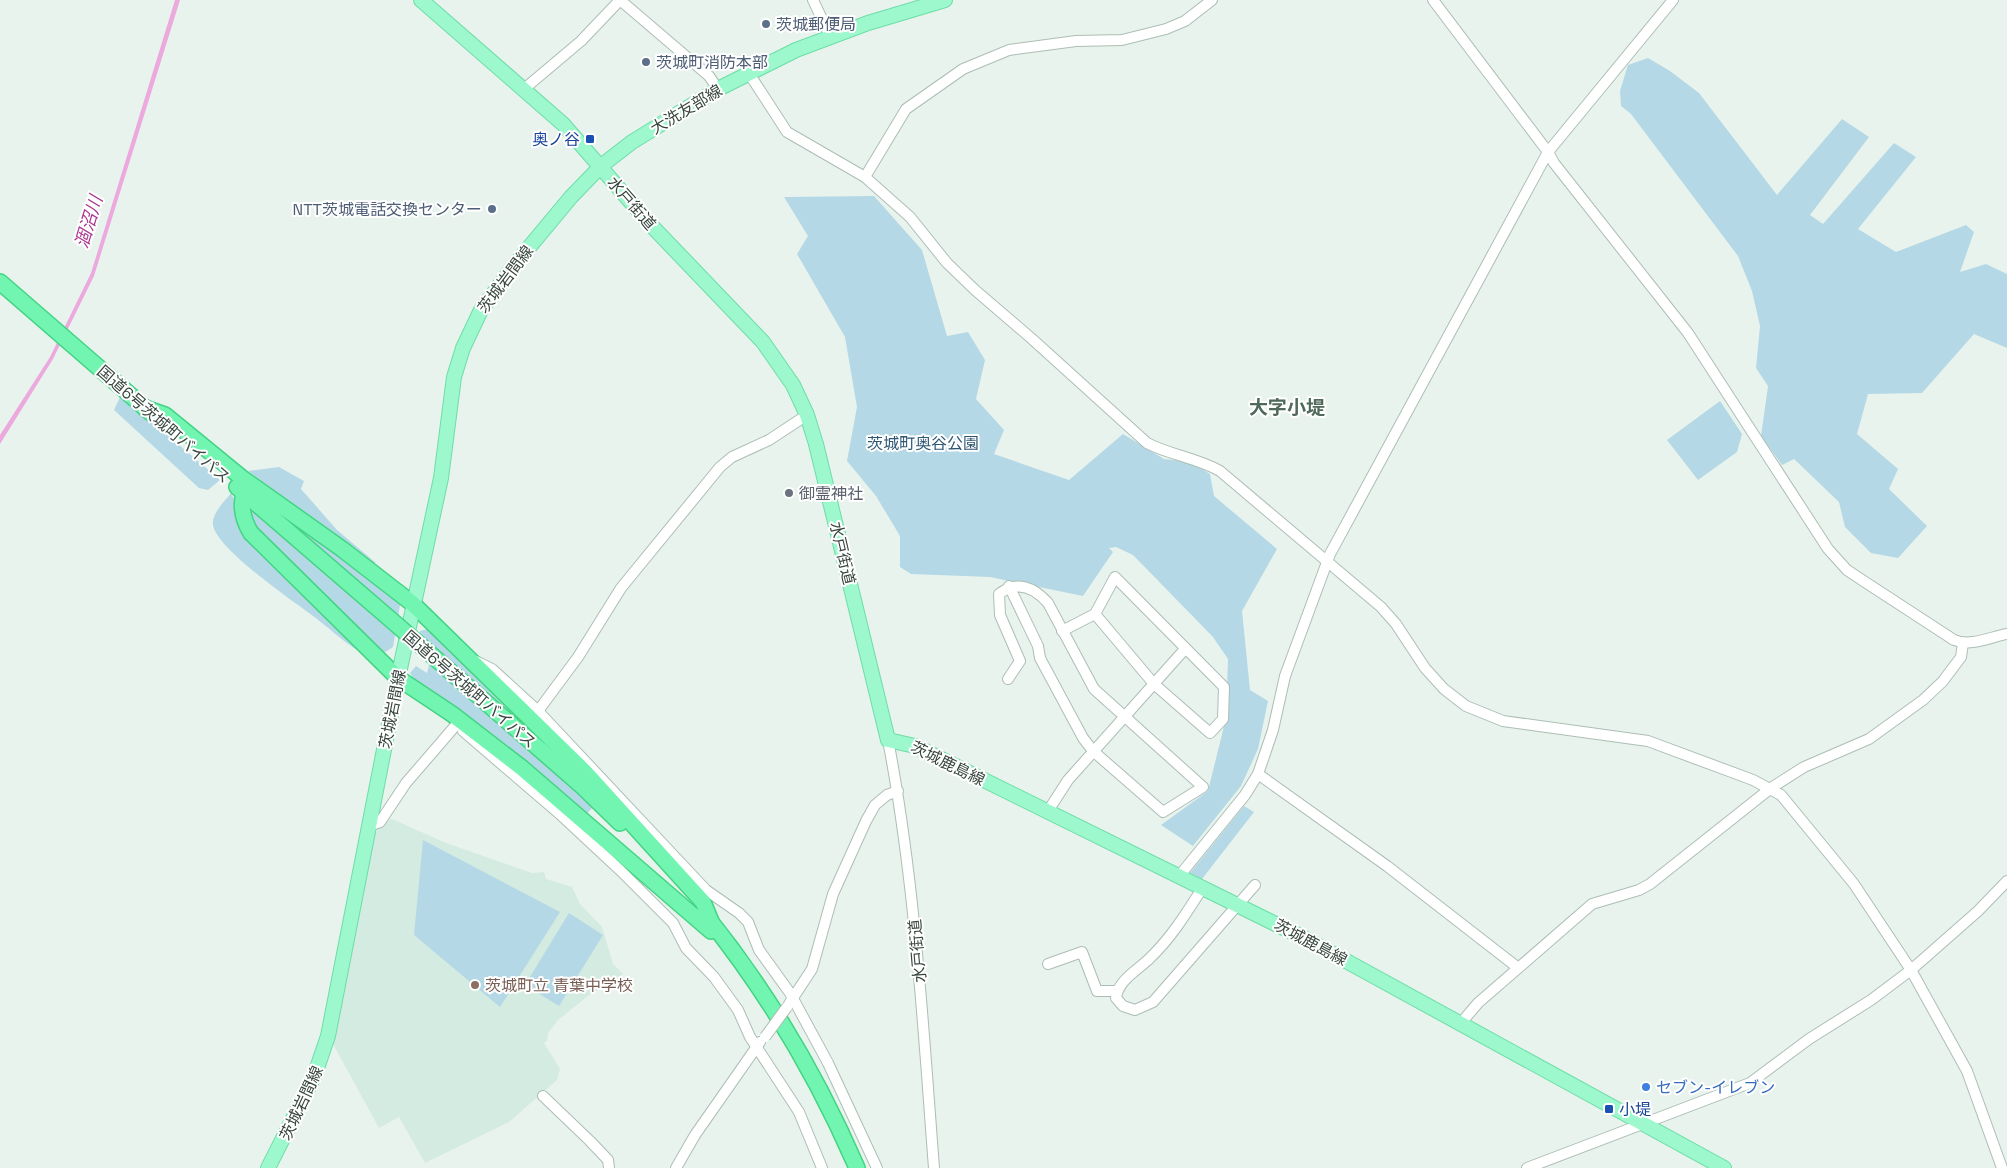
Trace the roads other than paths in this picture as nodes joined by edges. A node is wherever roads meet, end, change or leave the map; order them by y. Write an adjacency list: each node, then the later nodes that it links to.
1 (421, 0): 10 (main road, 水戸街道)
2 (620, 0): 10 (street); 11 (street)
3 (813, 0): 8 (street)
4 (944, 0): 8 (main road, 大洗友部線)
5 (1212, 0): 14 (street)
6 (1433, 0): 12 (street)
7 (1673, 0): 12 (street)
8 (830, 36): 9 (main road, 大洗友部線)
9 (748, 72): 11 (main road, 大洗友部線); 14 (street)
10 (524, 89): 13 (main road, 水戸街道)
11 (718, 89): 13 (main road, 大洗友部線)
12 (1548, 152): 18 (street); 24 (street)
13 (601, 166): 16 (main road, 水戸街道); 20 (main road, 茨城岩間線)
14 (865, 177): 18 (street)
15 (0, 282): 17 (highway, 国道6号茨城町バイパス)
16 (807, 414): 30 (street); 33 (main road, 水戸街道)
17 (240, 485): 20 (highway); 27 (highway); 45 (highway, 国道6号茨城町バイパス, bridge)
18 (1326, 562): 35 (street); 36 (street)
19 (1009, 586): 22 (street); 28 (street); 34 (street)
20 (413, 604): 26 (highway); 27 (main road, 茨城岩間線)
21 (1095, 614): 22 (street); 25 (street); 29 (street)
22 (1062, 631): 31 (street)
23 (2007, 634): 24 (street)
24 (1963, 643): 36 (street)
25 (1185, 649): 29 (street); 29 (street)
26 (468, 659): 30 (street); 45 (highway)
27 (398, 678): 32 (highway); 39 (main road, 茨城岩間線)
28 (1008, 679)
29 (1154, 684): 31 (street)
30 (538, 711): 51 (street)
31 (1123, 717): 34 (street); 34 (street)
32 (454, 720): 39 (street); 46 (highway); 53 (street)
33 (888, 740): 37 (street, 水戸街道); 38 (main road, 茨城鹿島線)
34 (1093, 751): 38 (street)
35 (1258, 774): 40 (street); 48 (street)
36 (1771, 788): 48 (street); 49 (street)
37 (898, 791): 51 (street); 62 (street, 水戸街道)
38 (1048, 812): 40 (main road, 茨城鹿島線)
39 (369, 826): 56 (main road, 茨城岩間線)
40 (1180, 875): 43 (main road, 茨城鹿島線)
41 (2007, 881): 49 (street)
42 (1255, 885): 44 (street)
43 (1203, 887): 44 (main road, 茨城鹿島線); 50 (street)
44 (1239, 904): 50 (street); 52 (main road, 茨城鹿島線)
45 (712, 924): 46 (highway, 国道6号茨城町バイパス)
46 (734, 953): 60 (highway, 国道6号茨城町バイパス)
47 (1048, 964): 50 (street)
48 (1517, 967): 52 (street)
49 (1911, 970): 55 (street); 65 (street)
50 (1117, 991)
51 (790, 1003): 53 (street, bridge); 61 (street)
52 (1461, 1023): 55 (main road, 茨城鹿島線)
53 (756, 1046): 58 (street); 59 (street)
54 (542, 1096): 57 (street)
55 (1645, 1123): 63 (street); 64 (main road, 茨城鹿島線)
56 (268, 1168)
57 (609, 1168)
58 (676, 1168)
59 (822, 1168)
60 (857, 1168)
61 (877, 1168)
62 (934, 1168)
63 (1527, 1168)
64 (1724, 1168)
65 (2002, 1168)

